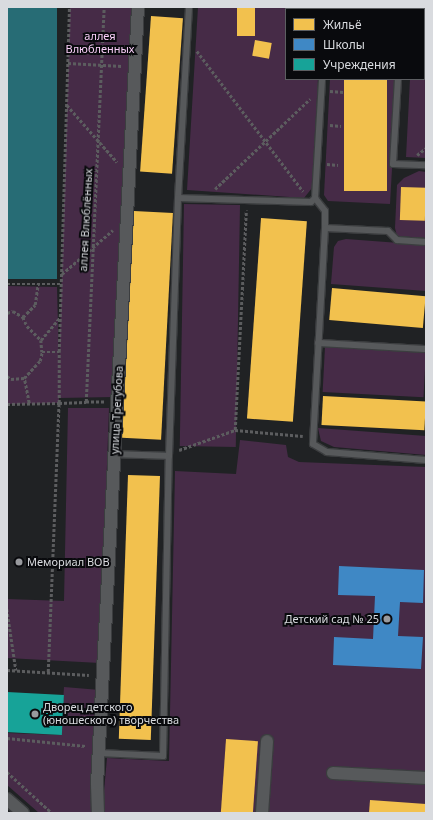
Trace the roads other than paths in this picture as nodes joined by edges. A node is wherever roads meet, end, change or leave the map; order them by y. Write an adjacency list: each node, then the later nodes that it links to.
1 (138, 7): 12 (street, улица Трегубова)
2 (189, 7): 6 (lane)
3 (322, 80): 7 (lane)
4 (398, 80): 5 (lane)
5 (426, 165)
6 (178, 198): 7 (lane); 13 (lane)
7 (313, 200): 8 (lane)
8 (325, 228): 9 (lane); 10 (lane)
9 (426, 242)
10 (318, 343): 11 (lane); 14 (lane)
11 (426, 349)
12 (115, 454): 13 (lane); 16 (street, улица Трегубова)
13 (169, 454): 16 (lane)
14 (426, 460)
15 (267, 741): 22 (street)
16 (99, 750): 21 (street, улица Трегубова)
17 (333, 772): 18 (street)
18 (426, 778)
19 (7, 799): 20 (street)
20 (23, 813)
21 (98, 813)
22 (262, 813)

